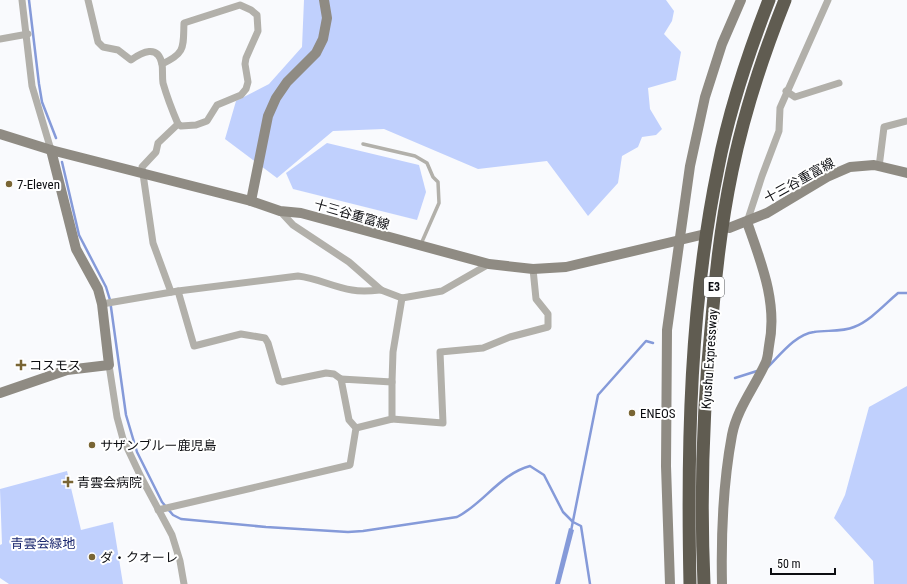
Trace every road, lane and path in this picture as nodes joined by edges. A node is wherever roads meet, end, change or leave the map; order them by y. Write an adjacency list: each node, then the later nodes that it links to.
1 (22, 0): 9 (street)
2 (88, 0): 11 (street)
3 (324, 0): 22 (street)
4 (741, 0): 27 (street)
5 (769, 0): 44 (highway, Kyushu Expressway / E3)
6 (785, 0): 45 (highway, Kyushu Expressway / E3)
7 (828, 0): 13 (street)
8 (241, 3): 11 (street); 15 (street)
9 (28, 34): 10 (street); 18 (street)
10 (0, 39)
11 (162, 64): 15 (street)
12 (840, 82): 13 (street)
13 (786, 91): 24 (street)
14 (907, 121): 19 (street)
15 (178, 124): 21 (street)
16 (0, 134): 18 (street, 十三谷重富線)
17 (363, 144): 28 (lane)
18 (51, 150): 21 (street, 十三谷重富線); 34 (street)
19 (880, 167): 20 (street, 十三谷重富線); 24 (street, 十三谷重富線)
20 (907, 173)
21 (143, 175): 22 (street, 十三谷重富線); 32 (street)
22 (251, 201): 23 (street, 十三谷重富線)
23 (280, 211): 28 (street, 十三谷重富線); 31 (street)
24 (747, 222): 25 (street, 十三谷重富線); 46 (street)
25 (729, 228)
26 (701, 235): 27 (street, 十三谷重富線)
27 (679, 241): 30 (street, 十三谷重富線); 43 (street)
28 (420, 246): 29 (street, 十三谷重富線)
29 (489, 264): 30 (street, 十三谷重富線); 33 (street)
30 (533, 269): 39 (street)
31 (381, 290): 32 (street); 33 (street)
32 (174, 292): 34 (street); 36 (street)
33 (402, 298): 37 (street)
34 (102, 304): 35 (street)
35 (109, 365): 38 (street); 41 (street)
36 (341, 379): 37 (street); 40 (street)
37 (392, 382): 39 (street)
38 (0, 393)
39 (392, 419): 40 (street)
40 (356, 428): 41 (street)
41 (160, 510): 42 (street)
42 (184, 584)
43 (670, 584)
44 (690, 584)
45 (704, 584)
46 (722, 584)

